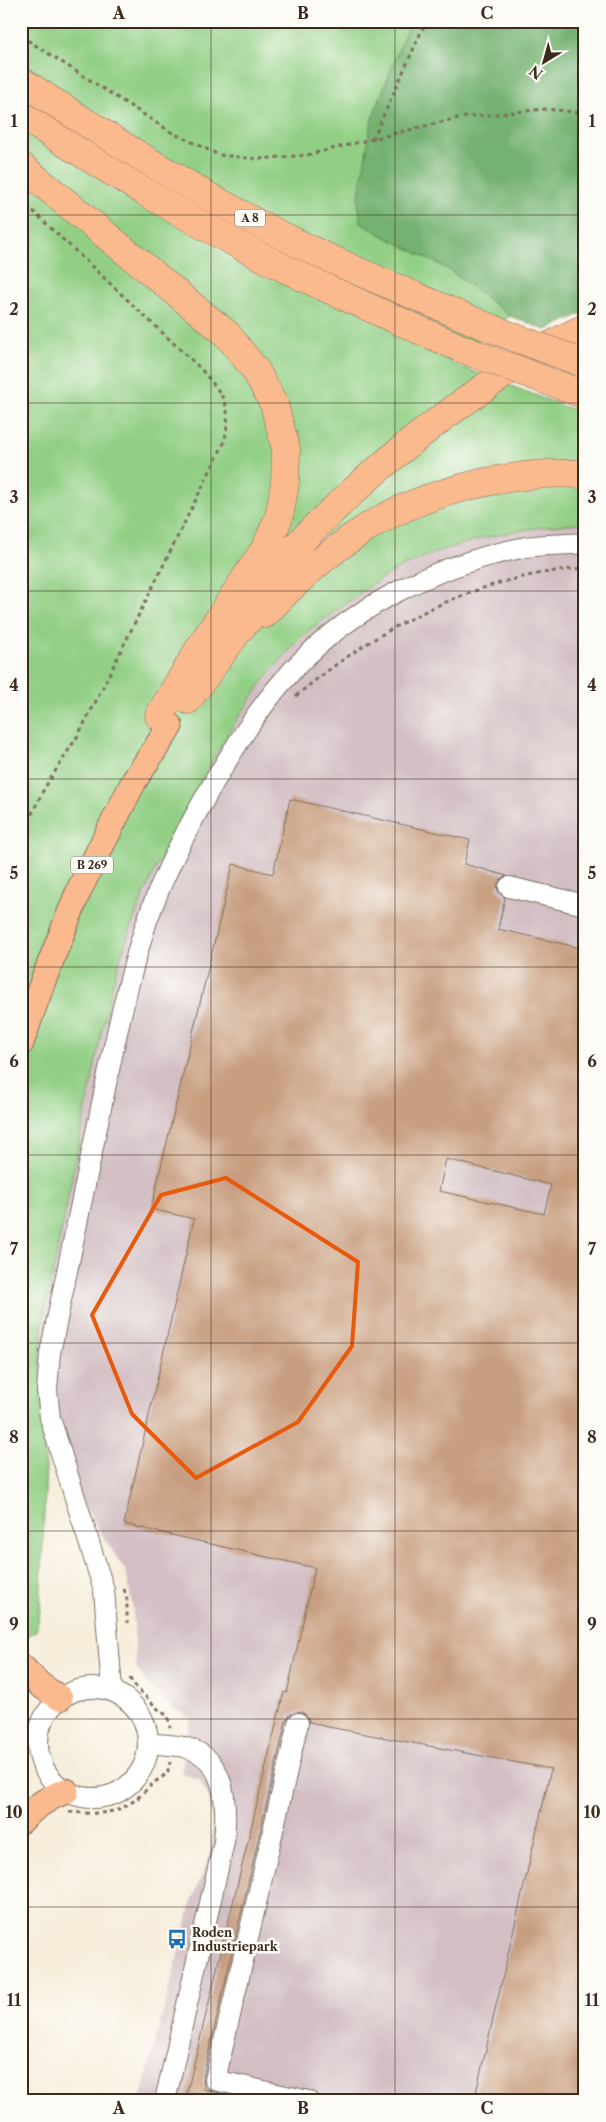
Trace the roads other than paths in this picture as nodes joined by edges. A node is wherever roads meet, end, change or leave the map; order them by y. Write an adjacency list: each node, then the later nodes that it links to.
1 (21, 81): 6 (highway, A 8, bridge)
2 (21, 115): 7 (highway, A 8, bridge)
3 (21, 166): 10 (highway)
4 (585, 328): 10 (highway)
5 (585, 342): 10 (highway)
6 (585, 364)
7 (585, 394)
8 (585, 474): 10 (highway)
9 (585, 544): 17 (street)
10 (165, 721): 13 (main road, B 269 / B 269)
11 (509, 887): 12 (street)
12 (585, 905)
13 (24, 1001): 14 (main road, B 269 / B 269); 15 (main road)
14 (21, 1043)
15 (21, 1055)
16 (21, 1666): 18 (main road)
17 (112, 1690): 18 (street); 21 (street)
18 (60, 1698): 20 (street)
19 (298, 1723): 25 (street)
20 (30, 1741): 22 (street)
21 (149, 1743): 22 (street); 24 (street)
22 (65, 1801): 23 (main road)
23 (21, 1821)
24 (162, 2097)
25 (308, 2101)

